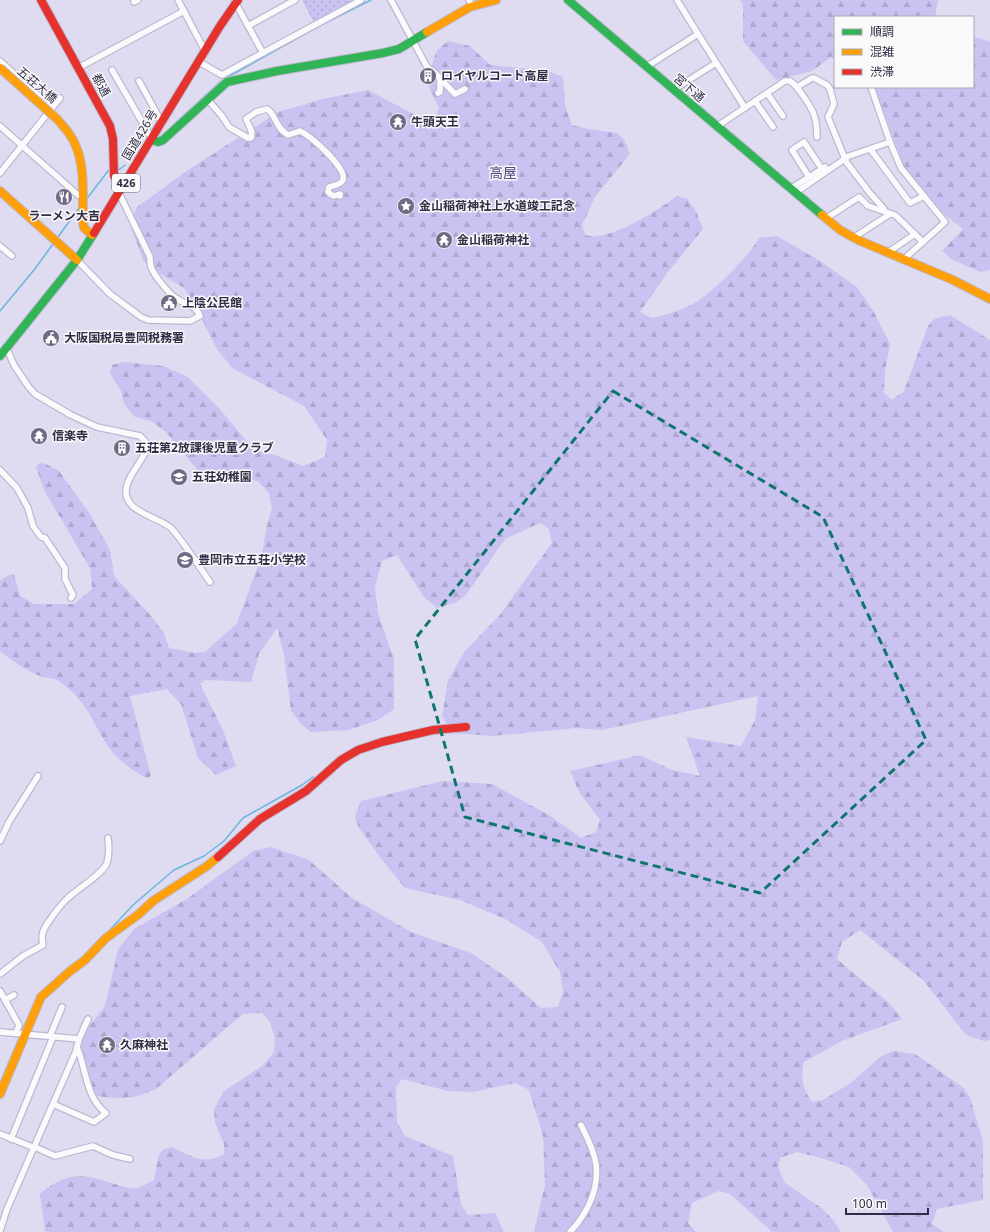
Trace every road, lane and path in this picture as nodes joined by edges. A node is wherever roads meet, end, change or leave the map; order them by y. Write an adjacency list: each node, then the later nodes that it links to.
1 (41, 0): 22 (main road, 都通)
2 (178, 0): 11 (street)
3 (295, 0): 12 (street)
4 (361, 0): 16 (street)
5 (391, 0): 14 (street)
6 (496, 0): 10 (main road)
7 (568, 0): 20 (main road, 宮下通)
8 (677, 0): 13 (street)
9 (236, 1): 12 (street); 15 (main road, 国道426号 / 426)
10 (470, 3): 14 (main road)
11 (184, 11): 15 (street); 22 (street)
12 (248, 26): 16 (street)
13 (698, 34): 19 (street); 20 (street)
14 (413, 41): 24 (street); 35 (main road)
15 (205, 52): 18 (main road, 国道426号 / 426)
16 (263, 53): 18 (street)
17 (0, 61): 37 (street)
18 (199, 62): 40 (main road, 国道426号 / 426)
19 (716, 63): 31 (street); 38 (street)
20 (646, 67): 31 (main road, 宮下通)
21 (0, 68): 58 (main road, 五荘大橋, bridge)
22 (78, 68): 52 (main road, 都通)
23 (112, 70): 45 (street)
24 (440, 78): 29 (street); 32 (street)
25 (139, 81): 40 (street)
26 (797, 87): 30 (street); 33 (street); 44 (street)
27 (834, 88): 30 (street)
28 (871, 88): 46 (street)
29 (465, 89)
30 (830, 89): 49 (street)
31 (673, 90): 42 (main road, 宮下通)
32 (438, 93)
33 (767, 93): 36 (street); 39 (street)
34 (60, 98): 37 (street)
35 (208, 100): 45 (main road); 56 (street)
36 (755, 101): 38 (street); 43 (street)
37 (52, 108): 47 (street)
38 (745, 108): 42 (street)
39 (783, 116)
40 (162, 123): 45 (main road, 国道426号 / 426)
41 (0, 126): 47 (street)
42 (716, 127): 54 (main road, 宮下通)
43 (773, 127)
44 (817, 137)
45 (152, 140): 52 (main road, 国道426号 / 426)
46 (890, 142): 49 (street); 57 (street)
47 (22, 146): 50 (street); 58 (street)
48 (871, 150): 57 (street)
49 (844, 159): 54 (street); 59 (street)
50 (0, 173)
51 (809, 177): 51 (street); 54 (street)
52 (125, 184): 55 (main road, 国道426号 / 426)
53 (0, 191): 69 (main road)
54 (792, 191): 61 (main road, 宮下通)
55 (119, 193): 63 (main road, 国道426号 / 426); 69 (street)
56 (341, 195)
57 (924, 196): 65 (street)
58 (82, 197): 63 (main road, 五荘大橋)
59 (884, 209)
60 (890, 214): 61 (street); 62 (street); 64 (street)
61 (825, 219): 64 (main road, 宮下通)
62 (915, 234): 65 (street); 67 (street)
63 (92, 235): 69 (main road, 国道426号 / 426)
64 (853, 238): 67 (main road, 宮下通)
65 (923, 242): 70 (street)
66 (0, 246): 68 (street)
67 (887, 253): 70 (main road, 宮下通)
68 (12, 256)
69 (77, 260): 72 (main road, 国道426号 / 426)
70 (903, 260): 71 (main road, 宮下通)
71 (990, 299)
72 (6, 349): 73 (main road, 国道426号 / 426); 75 (street)
73 (0, 356)
74 (0, 471): 76 (street)
75 (210, 582)
76 (71, 598)
77 (466, 727): 88 (main road)
78 (38, 776): 80 (street)
79 (108, 838): 81 (street)
80 (0, 841)
81 (0, 974)
82 (14, 995): 83 (street)
83 (2, 996): 87 (street)
84 (62, 1007): 89 (street)
85 (88, 1019): 90 (street)
86 (0, 1032): 87 (street)
87 (16, 1033): 88 (street)
88 (25, 1034): 89 (street); 92 (main road)
89 (51, 1037): 90 (street); 96 (street)
90 (79, 1039): 91 (street)
91 (77, 1047): 93 (street); 93 (street)
92 (0, 1094)
93 (53, 1104): 97 (street)
94 (581, 1125): 100 (street)
95 (0, 1134): 96 (street)
96 (11, 1139): 97 (street)
97 (35, 1148): 98 (street); 99 (street)
98 (130, 1159)
99 (0, 1231)
100 (570, 1232)

